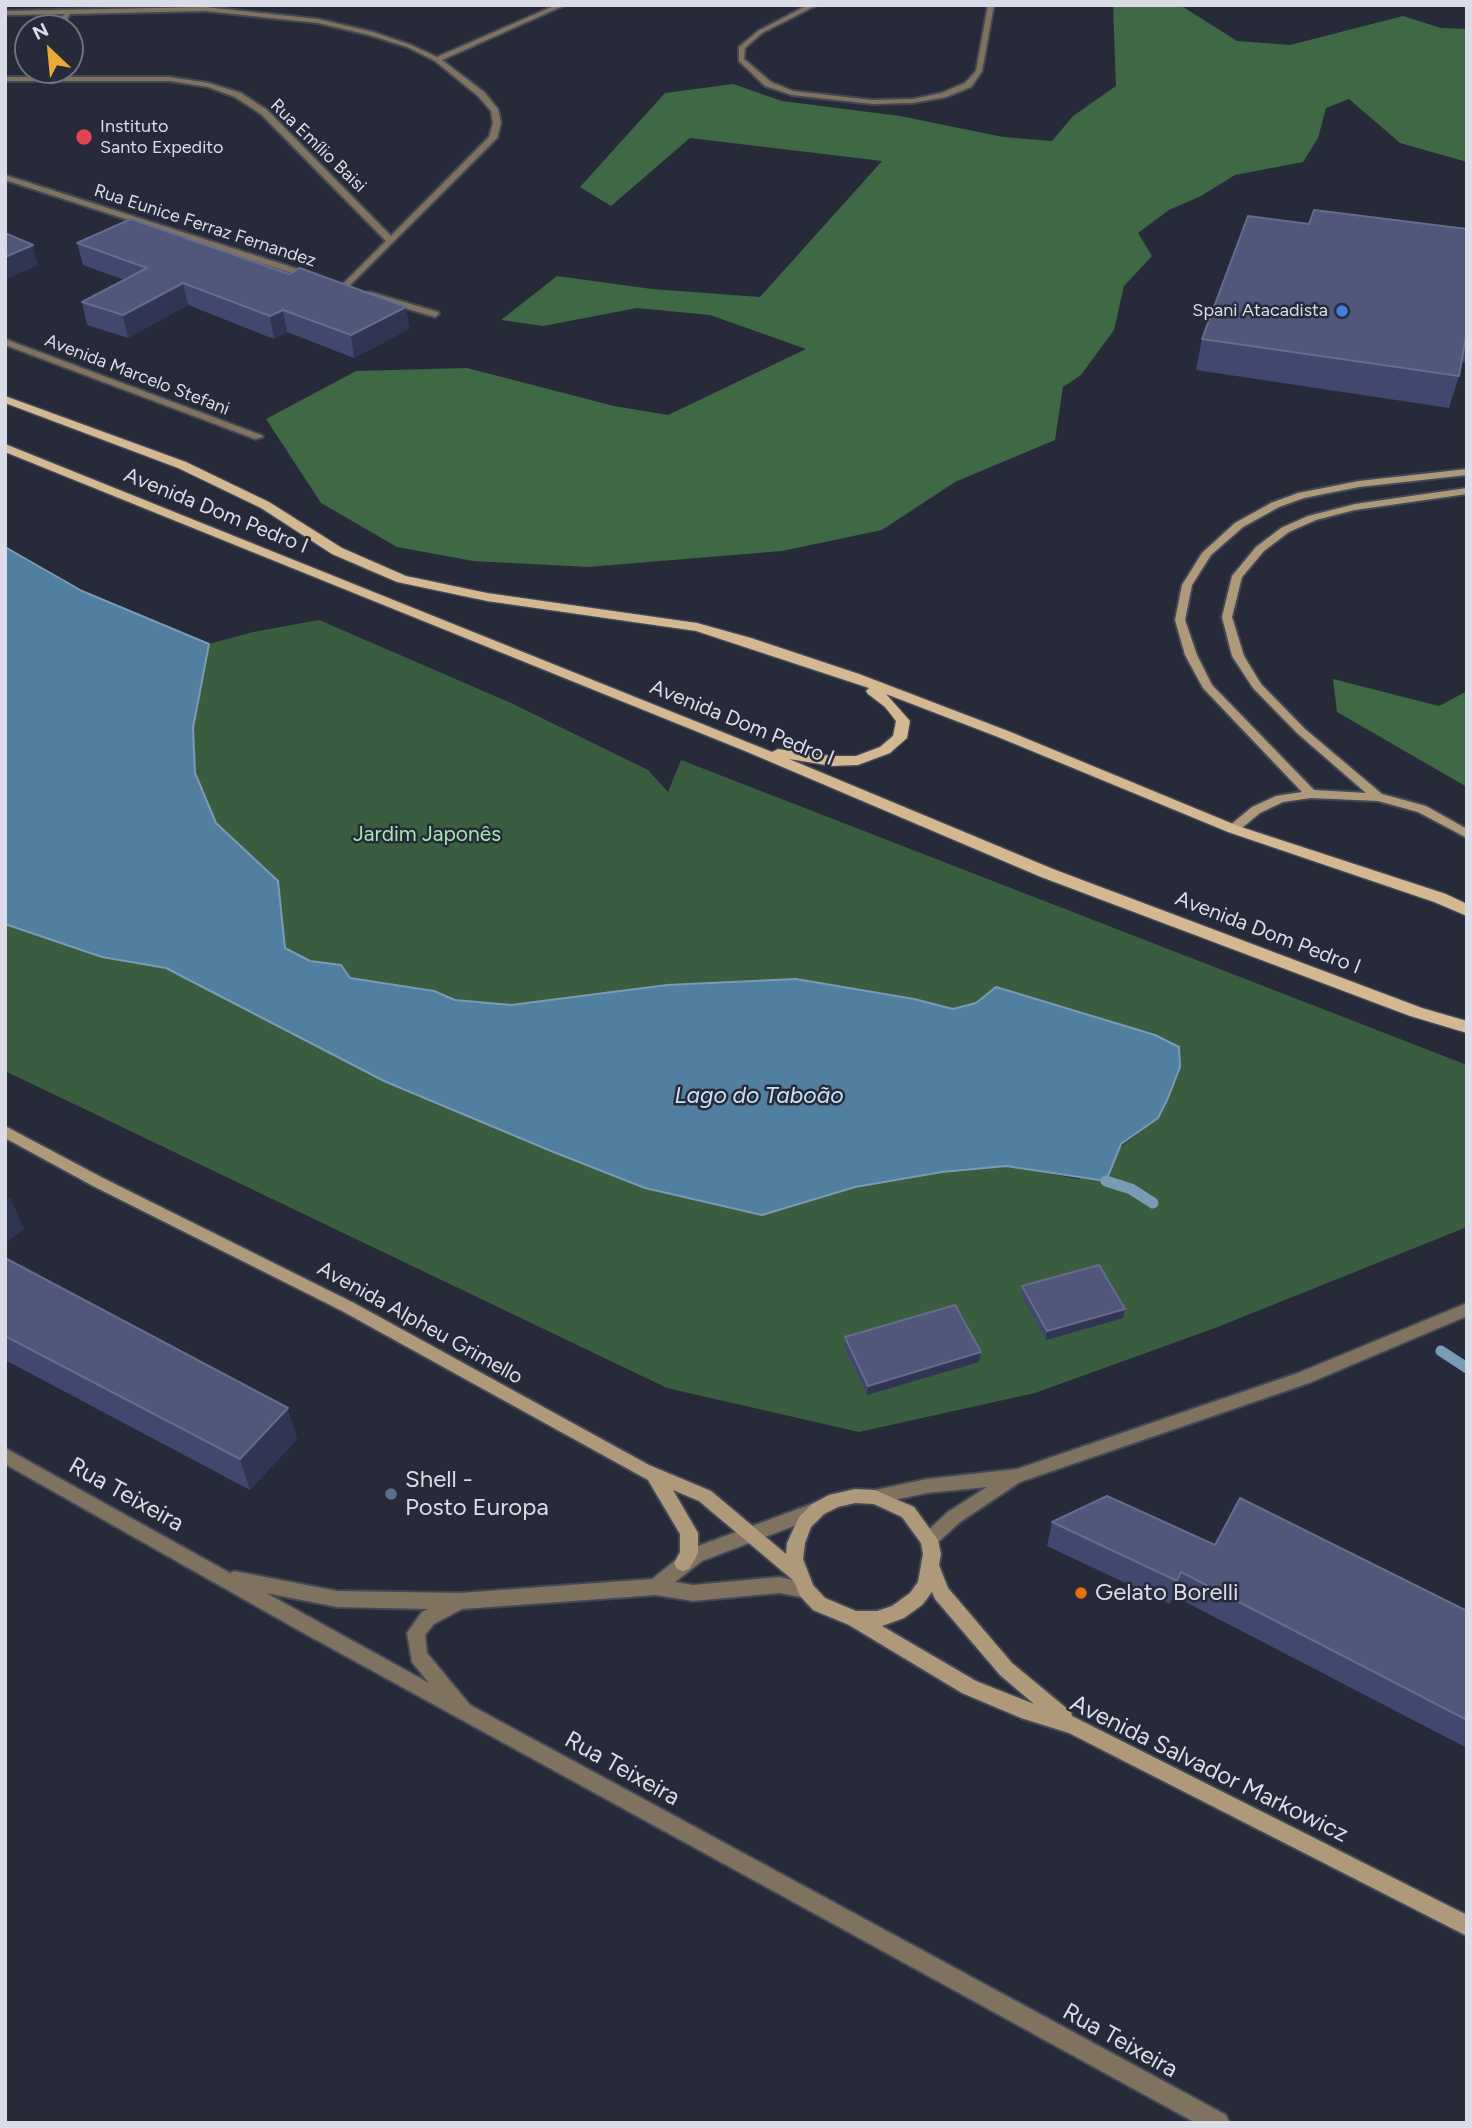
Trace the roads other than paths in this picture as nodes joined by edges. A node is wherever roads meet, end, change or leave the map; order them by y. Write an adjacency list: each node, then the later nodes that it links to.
1 (562, 5): 6 (street)
2 (814, 5): 3 (street)
3 (991, 5)
4 (68, 12): 5 (street); 6 (street)
5 (5, 13)
6 (437, 60): 9 (street)
7 (84, 78): 9 (street, Rua Emílio Baisi)
8 (5, 177): 10 (street, Rua Eunice Ferraz Fernandez)
9 (390, 240): 12 (street)
10 (319, 279)
11 (332, 283): 12 (street, Rua Eunice Ferraz Fernandez)
12 (345, 287): 13 (street, Rua Eunice Ferraz Fernandez)
13 (435, 314)
14 (5, 342): 16 (street, Avenida Marcelo Stefani)
15 (5, 399): 20 (main road, Avenida Dom Pedro I)
16 (258, 437)
17 (5, 448): 21 (main road, Avenida Dom Pedro I)
18 (1467, 472): 22 (street)
19 (1467, 491): 23 (street)
20 (855, 677): 21 (main road); 24 (main road, Avenida Dom Pedro I)
21 (750, 748): 27 (main road, Avenida Dom Pedro I)
22 (1311, 793): 23 (street); 24 (street)
23 (1378, 797): 25 (street)
24 (1233, 830): 26 (main road, Avenida Dom Pedro I)
25 (1467, 834)
26 (1467, 911)
27 (1467, 1027)
28 (5, 1131): 31 (street, Avenida Alpheu Grimello)
29 (1467, 1309): 32 (street)
30 (5, 1455): 39 (street, Rua Teixeira)
31 (655, 1476): 35 (street, Avenida Alpheu Grimello); 37 (street)
32 (1017, 1476): 33 (street); 36 (street)
33 (876, 1497): 34 (street); 36 (street)
34 (818, 1509): 35 (street); 40 (street)
35 (751, 1532): 37 (street); 40 (street, Avenida Alpheu Grimello)
36 (929, 1540): 38 (street)
37 (683, 1563): 41 (street)
38 (932, 1569): 43 (street); 45 (street)
39 (221, 1577): 42 (street); 44 (street, Rua Teixeira)
40 (802, 1583): 41 (street); 43 (street)
41 (656, 1587): 42 (street)
42 (460, 1601): 44 (street)
43 (855, 1619): 45 (street, Avenida Salvador Markowicz)
44 (468, 1714): 47 (street, Rua Teixeira)
45 (1073, 1725): 46 (street, Avenida Salvador Markowicz)
46 (1467, 1926)
47 (1218, 2123)

